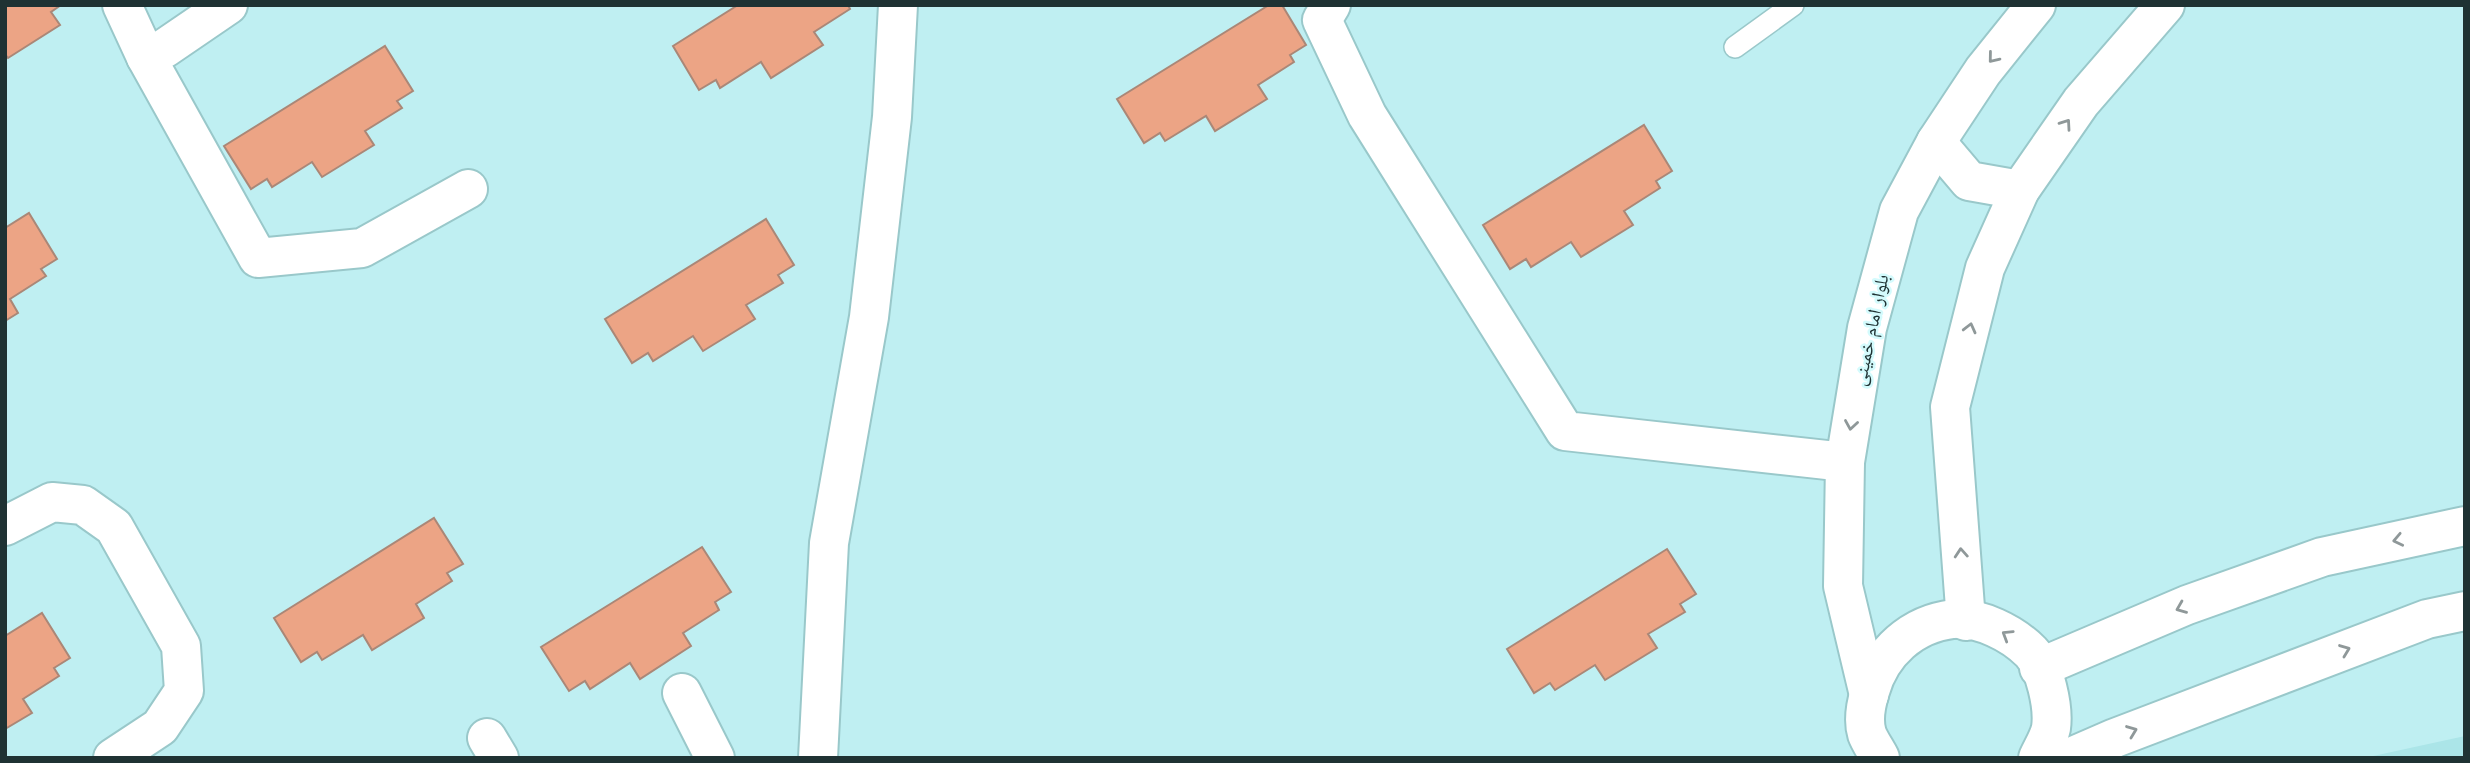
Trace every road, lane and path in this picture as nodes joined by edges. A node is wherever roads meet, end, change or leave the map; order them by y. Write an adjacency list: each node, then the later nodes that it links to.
1 (122, 5): 9 (street)
2 (228, 5): 9 (street)
3 (898, 5): 24 (street)
4 (1331, 5): 13 (street)
5 (1793, 5): 8 (lane)
6 (2036, 5): 10 (street, بلوار امام خمینی, one-way to 10)
7 (2165, 5): 12 (street, one-way to 7)
8 (1735, 47)
9 (146, 57): 11 (street)
10 (1936, 142): 12 (street); 13 (street, بلوار امام خمینی, one-way to 13)
11 (468, 190)
12 (2020, 190): 17 (street, one-way to 12)
13 (1845, 462): 20 (street, بلوار امام خمینی)
14 (5, 526): 22 (street)
15 (2465, 526): 18 (street, one-way to 18)
16 (2465, 611): 26 (street, one-way to 16)
17 (1966, 621): 18 (street, one-way to 17); 20 (street)
18 (2039, 668): 25 (street)
19 (682, 693): 23 (street)
20 (1869, 695): 21 (street)
21 (1874, 753)
22 (113, 758)
23 (715, 758)
24 (818, 758)
25 (2038, 758)
26 (2070, 758)

